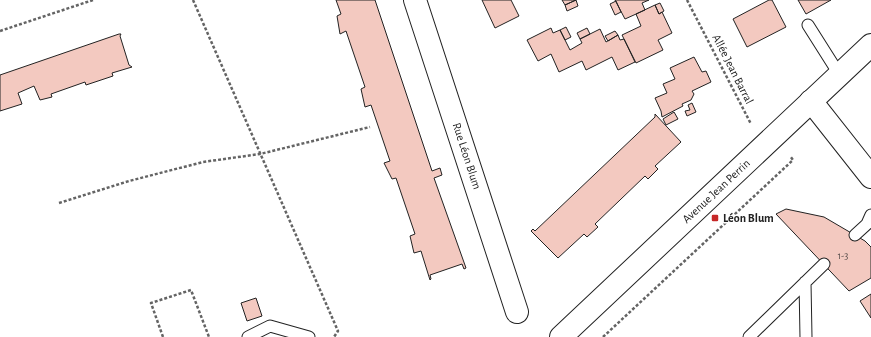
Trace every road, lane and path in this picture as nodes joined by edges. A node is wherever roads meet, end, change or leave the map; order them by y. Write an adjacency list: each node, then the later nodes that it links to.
1 (93, 0): 6 (path)
2 (193, 0): 12 (path)
3 (415, 0): 19 (main road, Rue Léon Blum)
4 (688, 0): 11 (path, Allée Jean Barral)
5 (808, 25): 8 (lane)
6 (0, 30)
7 (871, 45): 8 (main road, Avenue Jean Perrin)
8 (839, 74): 9 (main road, Avenue Jean Perrin)
9 (811, 101): 11 (main road, Avenue Jean Perrin); 13 (main road)
10 (370, 127): 12 (path)
11 (763, 147): 25 (main road, Avenue Jean Perrin)
12 (260, 154): 14 (path); 24 (path)
13 (871, 177)
14 (59, 203)
15 (871, 215): 16 (lane)
16 (855, 235)
17 (824, 264): 18 (lane)
18 (805, 282): 26 (lane); 27 (lane)
19 (517, 312)
20 (163, 337): 21 (path)
21 (209, 337)
22 (248, 337): 23 (lane)
23 (309, 337)
24 (334, 337)
25 (562, 337)
26 (749, 337)
27 (806, 337)

